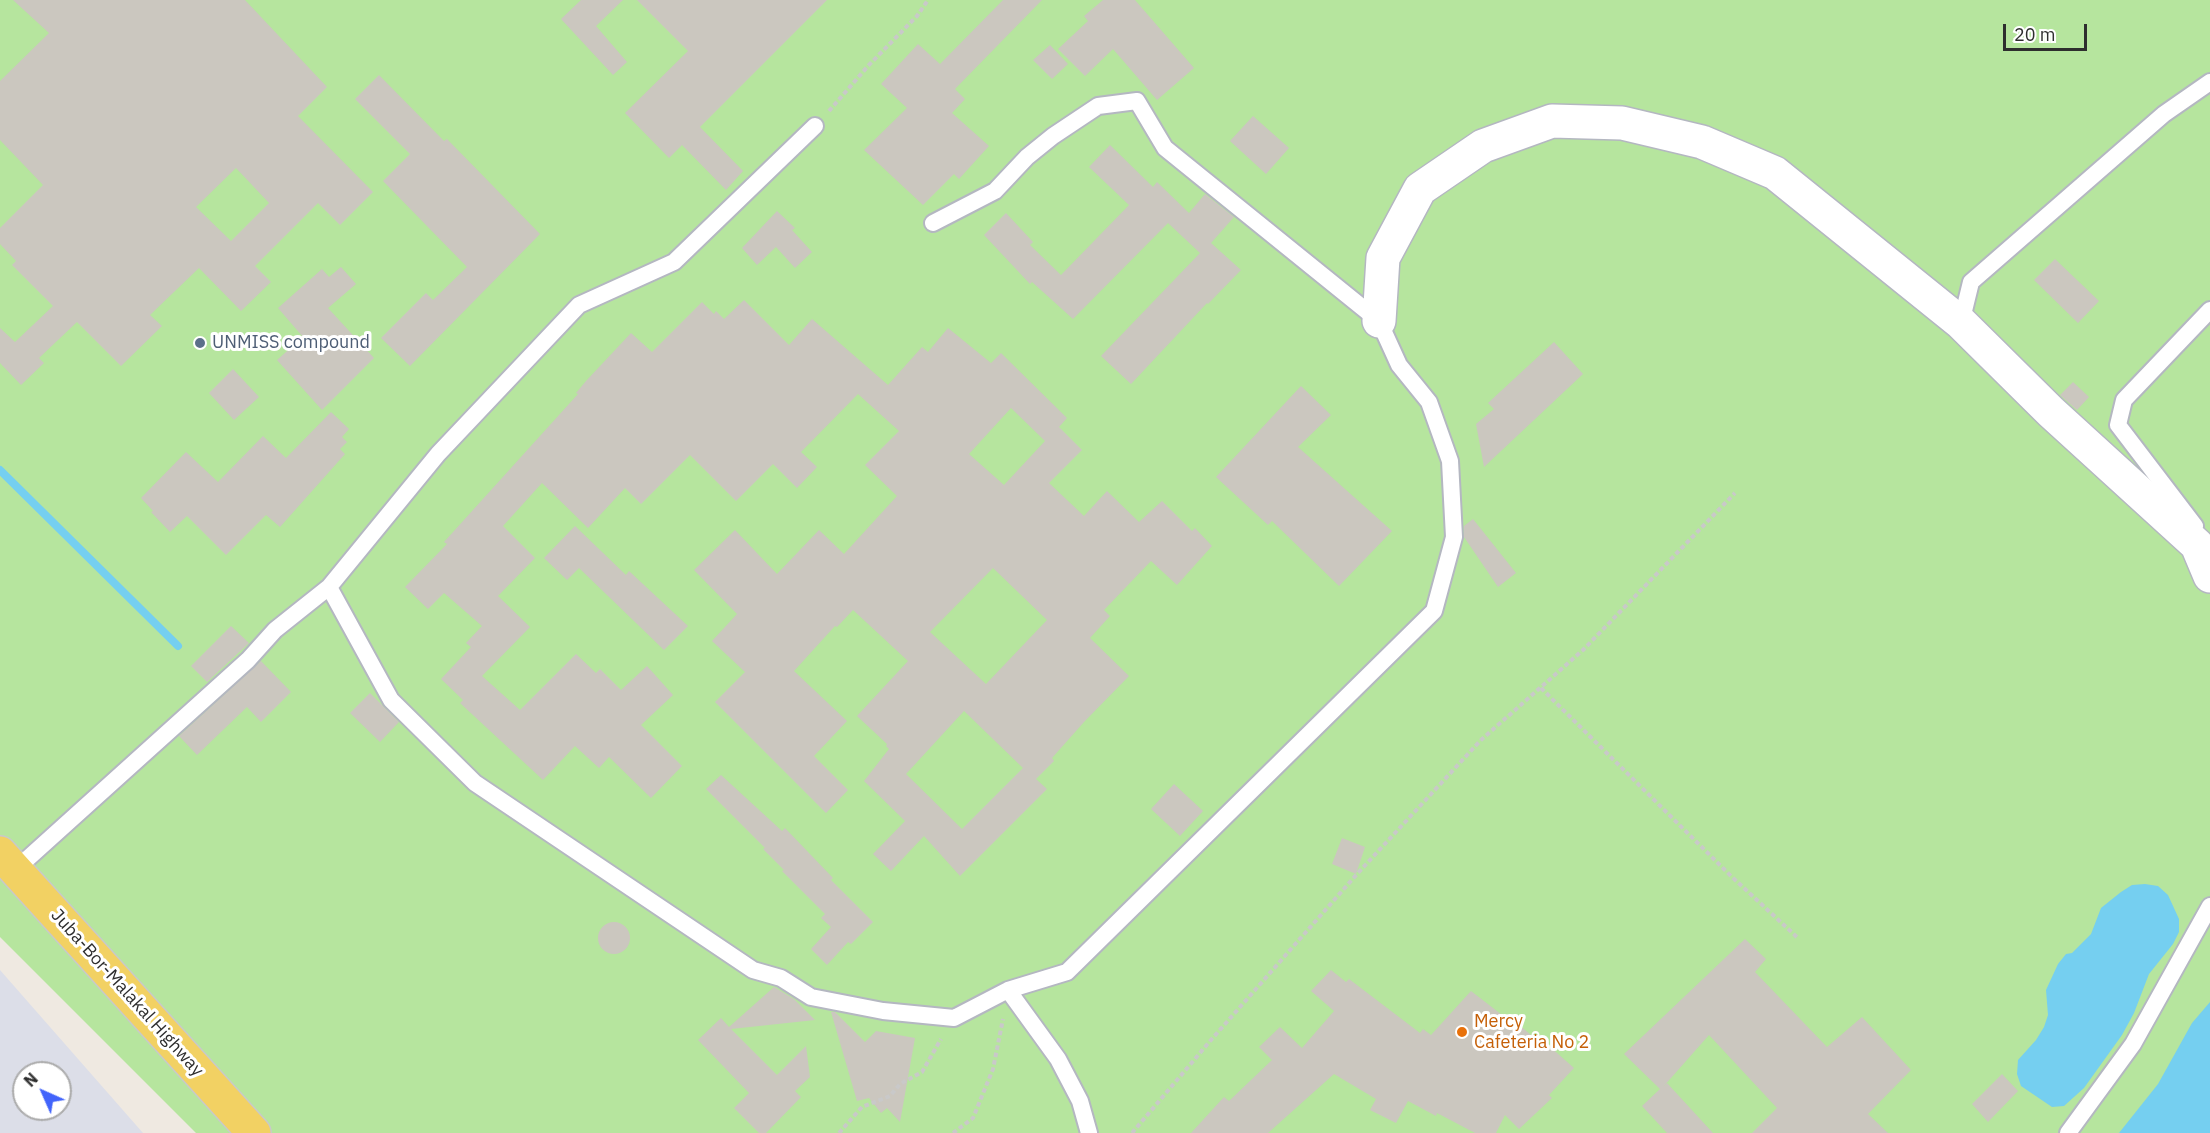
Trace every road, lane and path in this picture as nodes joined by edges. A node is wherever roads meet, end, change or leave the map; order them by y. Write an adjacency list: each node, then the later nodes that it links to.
1 (928, 0): 3 (path)
2 (2210, 82): 7 (lane)
3 (815, 126): 11 (lane)
4 (933, 223): 6 (lane)
5 (2210, 310): 9 (lane)
6 (1379, 321): 7 (street); 16 (lane)
7 (1962, 323): 10 (street)
8 (1735, 494): 12 (path)
9 (2210, 545)
10 (2210, 576)
11 (328, 587): 13 (lane); 17 (lane)
12 (1541, 688): 15 (path); 22 (path)
13 (8, 862): 18 (main road, Juba-Bor-Malakal Highway)
14 (2210, 906): 23 (lane)
15 (1798, 938)
16 (1008, 990): 17 (lane); 20 (path); 21 (lane)
17 (954, 1018): 19 (path)
18 (254, 1133)
19 (839, 1133)
20 (953, 1133)
21 (1089, 1133)
22 (1132, 1133)
23 (2068, 1133)

